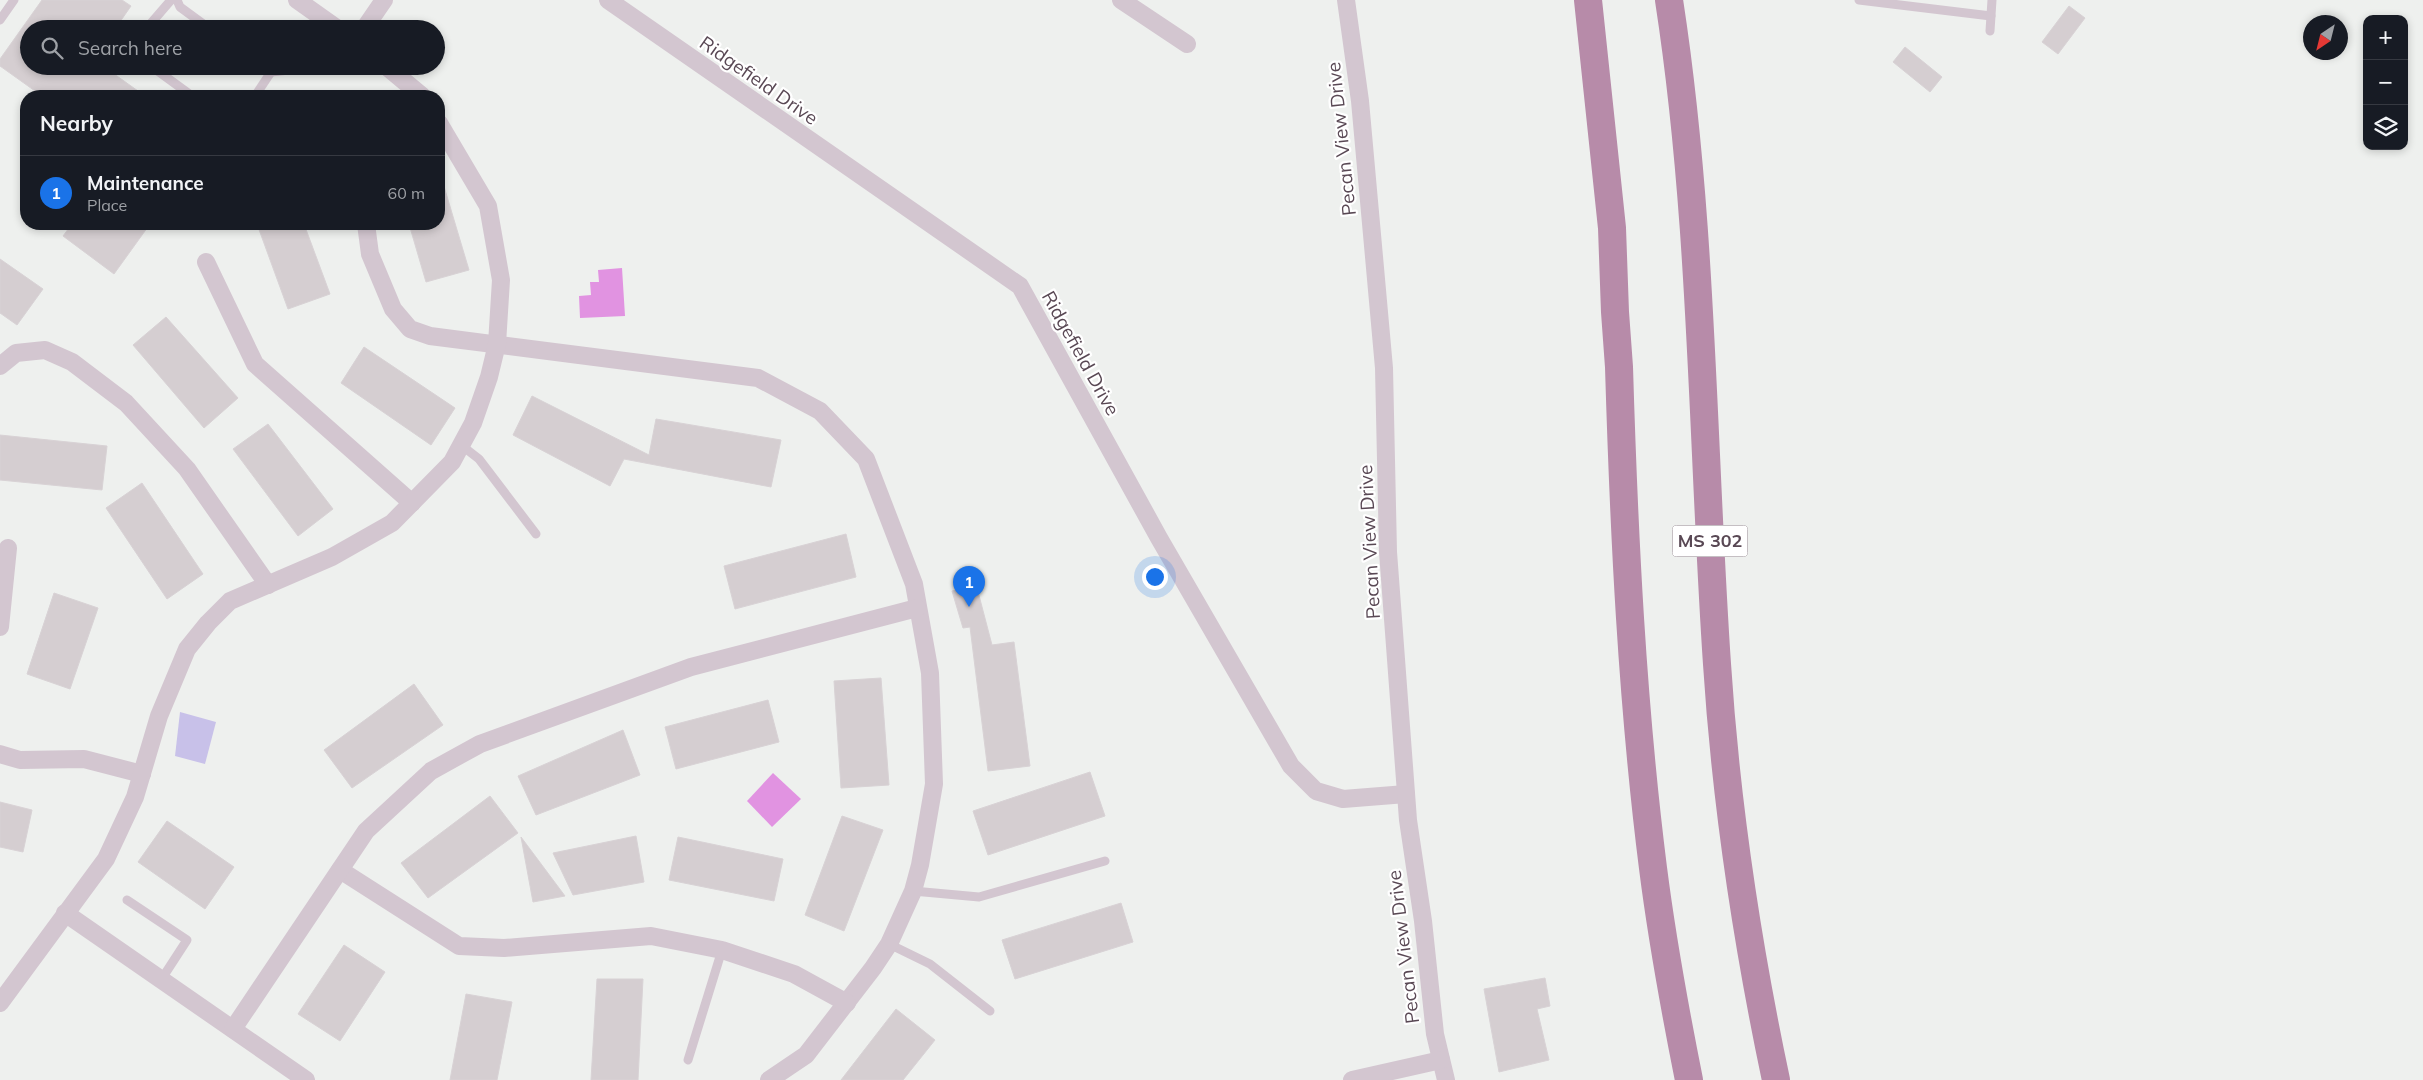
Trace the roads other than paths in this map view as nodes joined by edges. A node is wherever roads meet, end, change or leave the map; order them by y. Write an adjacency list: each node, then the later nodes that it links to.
1 (14, 0): 14 (lane)
2 (171, 0): 15 (lane)
3 (177, 0): 16 (lane)
4 (296, 0): 17 (street)
5 (384, 0): 18 (street)
6 (608, 0): 41 (street, Ridgefield Drive)
7 (1121, 0): 20 (street)
8 (1346, 0): 41 (street, Pecan View Drive)
9 (1588, 0): 60 (highway)
10 (1669, 0): 61 (highway, MS 302)
11 (1859, 0): 13 (lane)
12 (1992, 0): 13 (lane)
13 (1991, 16): 19 (lane)
14 (0, 20)
15 (154, 20)
16 (198, 20)
17 (321, 20)
18 (370, 20)
19 (1990, 32)
20 (1187, 44)
21 (163, 75): 24 (lane)
22 (269, 75): 25 (lane)
23 (397, 75): 26 (street)
24 (184, 90)
25 (259, 90)
26 (415, 90)
27 (445, 133): 30 (street)
28 (367, 230): 30 (street)
29 (206, 262): 33 (street)
30 (497, 344): 32 (street); 37 (street)
31 (0, 366): 36 (street)
32 (461, 445): 33 (street); 34 (lane)
33 (412, 503): 36 (street)
34 (536, 534)
35 (8, 548): 38 (street)
36 (268, 585): 40 (street)
37 (918, 608): 43 (street); 44 (street)
38 (0, 626)
39 (0, 754): 40 (street)
40 (142, 774): 46 (street)
41 (1406, 794): 55 (street, Pecan View Drive)
42 (1105, 862): 44 (lane)
43 (340, 870): 48 (street); 53 (street)
44 (912, 891): 47 (street)
45 (127, 900): 49 (lane)
46 (65, 913): 49 (street); 50 (street)
47 (889, 944): 51 (street); 52 (lane)
48 (722, 950): 51 (street); 54 (lane)
49 (161, 980): 53 (street)
50 (0, 1003)
51 (847, 1003): 57 (street)
52 (990, 1011)
53 (233, 1030): 56 (street)
54 (688, 1060)
55 (1441, 1060): 58 (street); 59 (street, Pecan View Drive)
56 (306, 1080)
57 (769, 1080)
58 (1352, 1080)
59 (1446, 1080)
60 (1689, 1080)
61 (1776, 1080)

